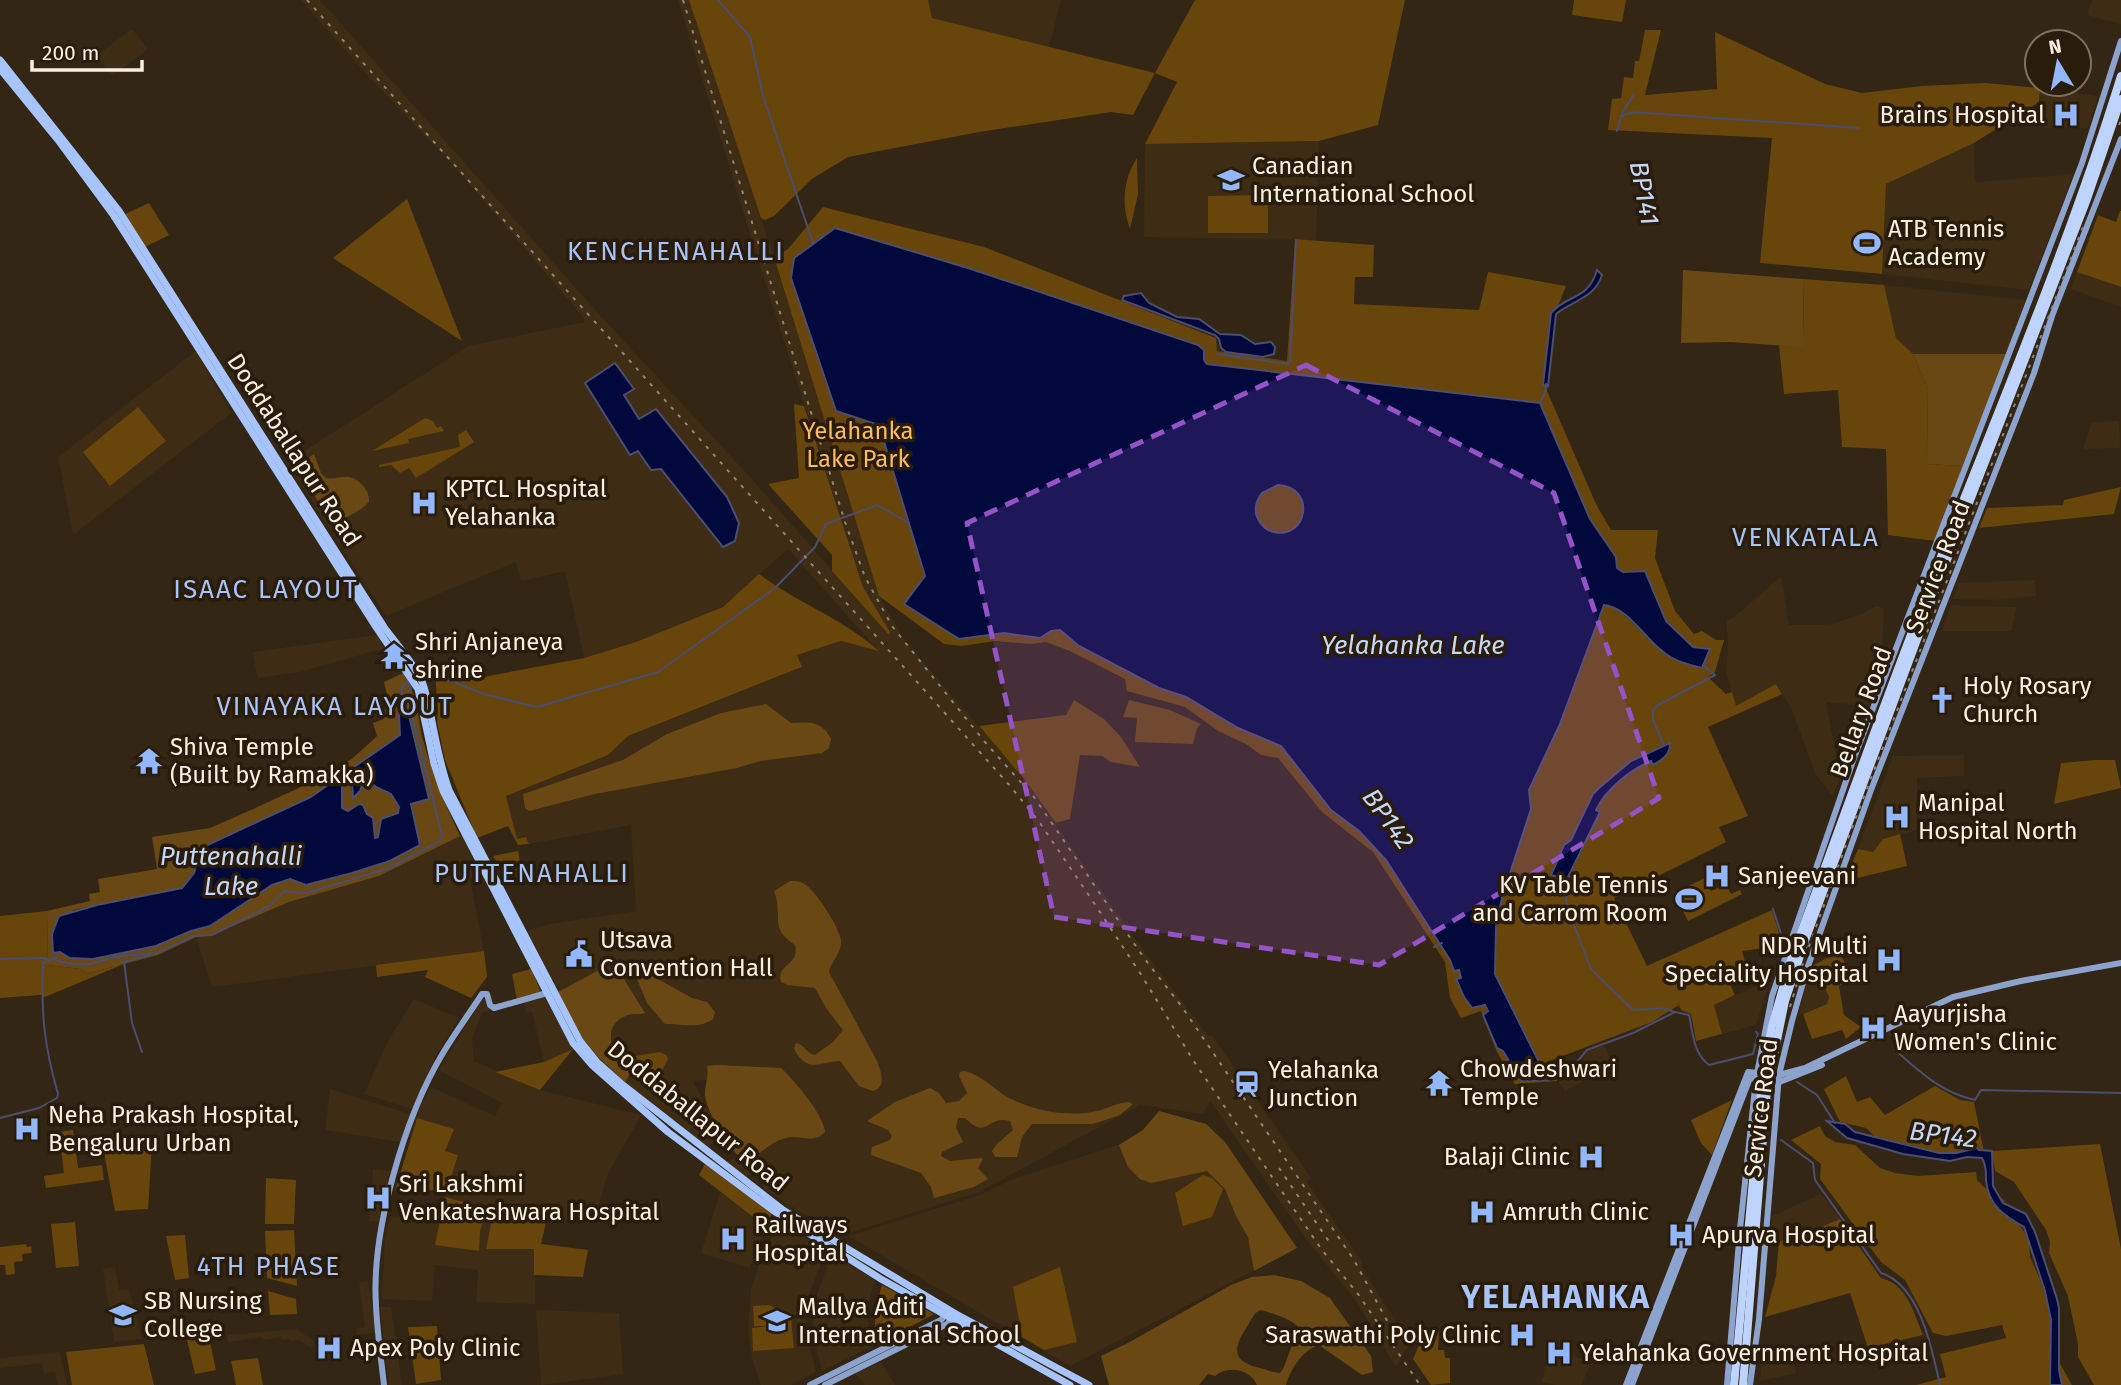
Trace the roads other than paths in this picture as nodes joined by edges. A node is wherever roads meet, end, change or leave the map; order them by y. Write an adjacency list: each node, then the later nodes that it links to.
1 (2121, 41): 10 (main road)
2 (0, 60): 8 (main road, Doddaballapur Road)
3 (0, 69): 8 (main road, Doddaballapur Road)
4 (2121, 76): 7 (highway, Bellary Road)
5 (2121, 99): 7 (highway, Bellary Road)
6 (2121, 139): 12 (main road, Service Road)
7 (2015, 382): 26 (highway, Bellary Road); 27 (highway, Bellary Road)
8 (398, 652): 9 (main road, Doddaballapur Road)
9 (434, 752): 13 (main road, Doddaballapur Road); 16 (main road, Doddaballapur Road)
10 (1783, 960): 12 (main road); 14 (main road)
11 (2121, 965): 15 (main road)
12 (1807, 969): 15 (main road, Service Road)
13 (547, 993): 16 (main road, Doddaballapur Road); 18 (main road)
14 (1752, 1075): 15 (main road); 23 (main road); 24 (main road); 25 (main road)
15 (1779, 1079): 28 (main road, Service Road)
16 (623, 1089): 17 (main road, Doddaballapur Road)
17 (951, 1314): 19 (main road); 20 (main road); 21 (main road); 22 (main road)
18 (384, 1385)
19 (810, 1385)
20 (825, 1385)
21 (1070, 1385)
22 (1088, 1385)
23 (1626, 1385)
24 (1633, 1385)
25 (1727, 1385)
26 (1734, 1385)
27 (1742, 1385)
28 (1751, 1385)

